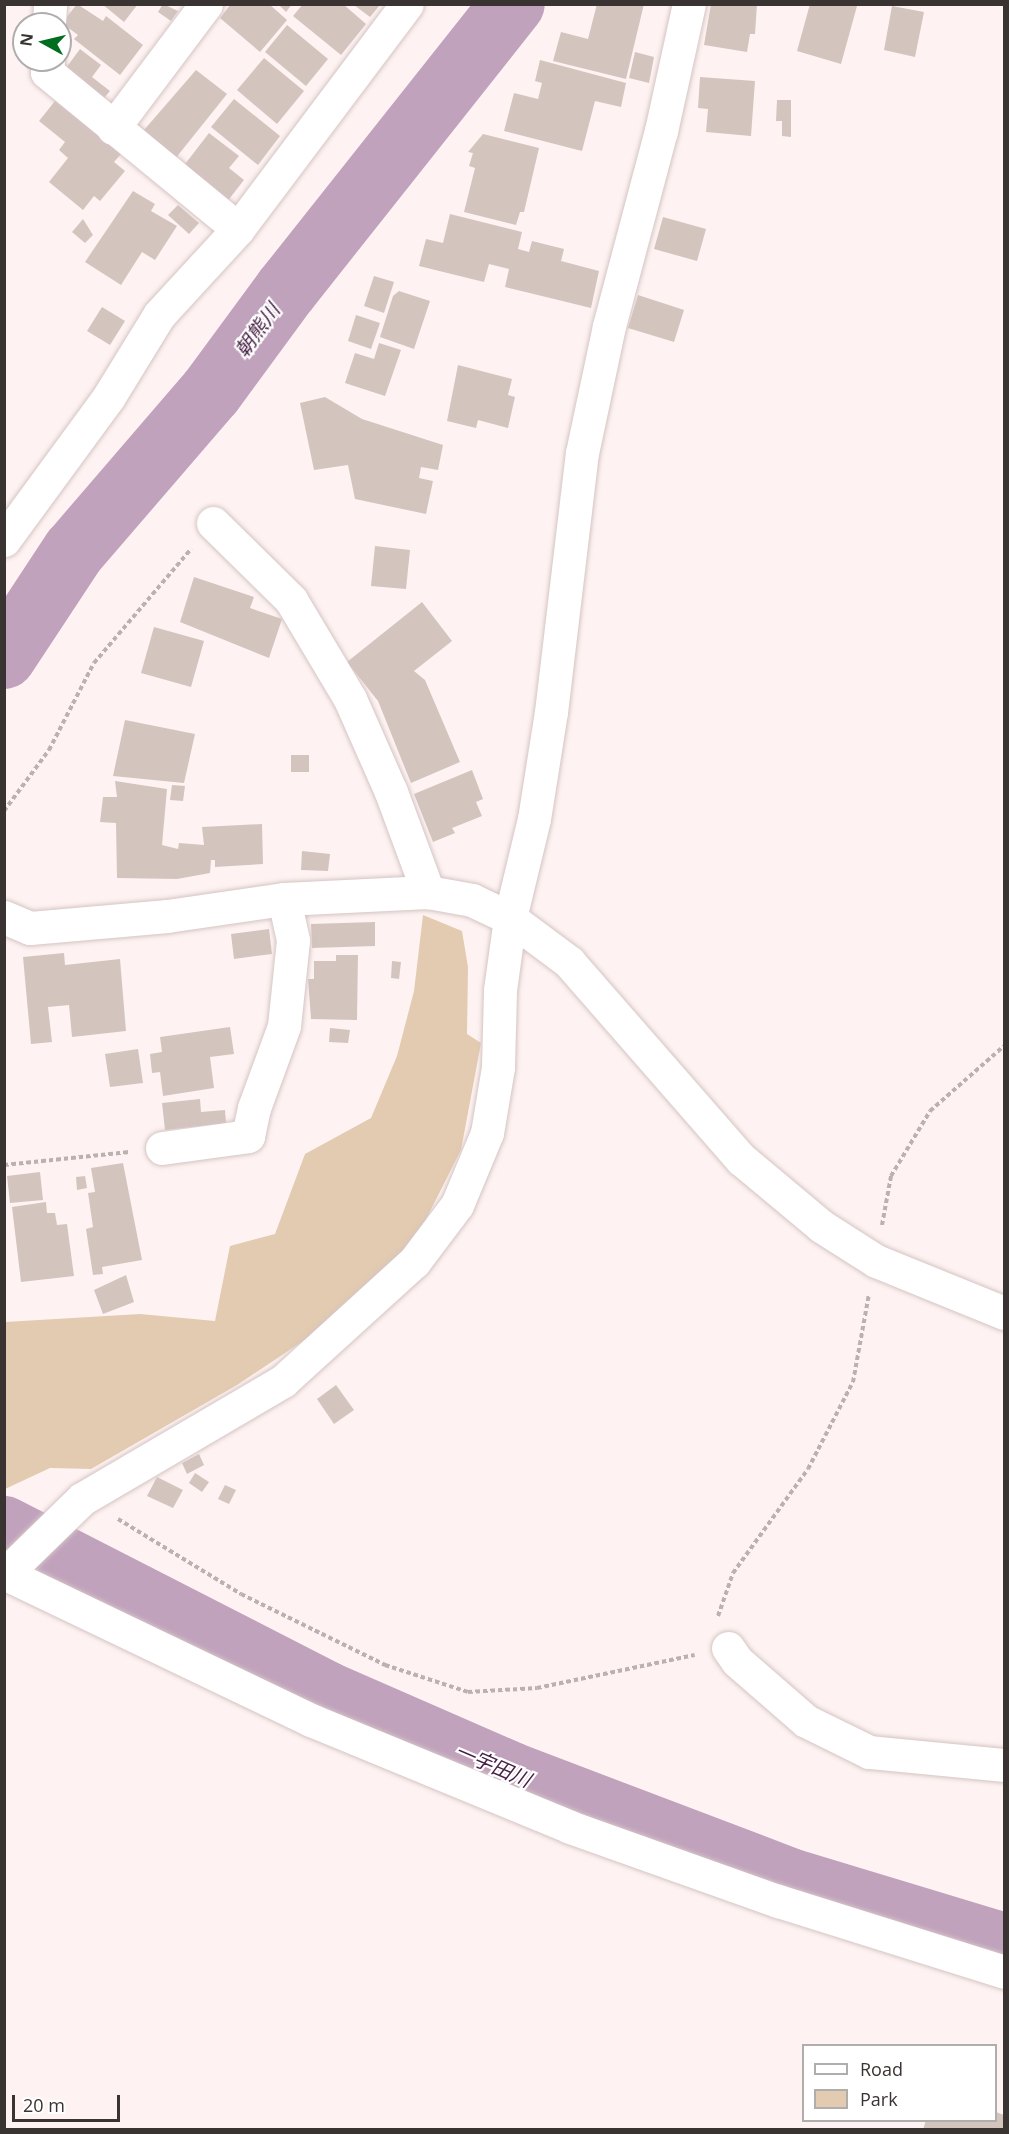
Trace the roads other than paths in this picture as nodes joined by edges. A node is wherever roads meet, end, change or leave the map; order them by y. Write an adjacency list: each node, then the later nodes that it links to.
1 (206, 4): 5 (street)
2 (407, 4): 6 (street)
3 (689, 4): 12 (street)
4 (47, 72): 5 (street)
5 (113, 128): 6 (street)
6 (238, 229): 8 (street)
7 (213, 523): 9 (street)
8 (4, 540)
9 (428, 892): 10 (street); 12 (street)
10 (284, 899): 11 (street); 13 (street)
11 (4, 917)
12 (510, 918): 14 (street); 15 (street)
13 (162, 1148)
14 (1005, 1313)
15 (8, 1571): 18 (street)
16 (728, 1648): 17 (street)
17 (1005, 1765)
18 (1005, 1971)

